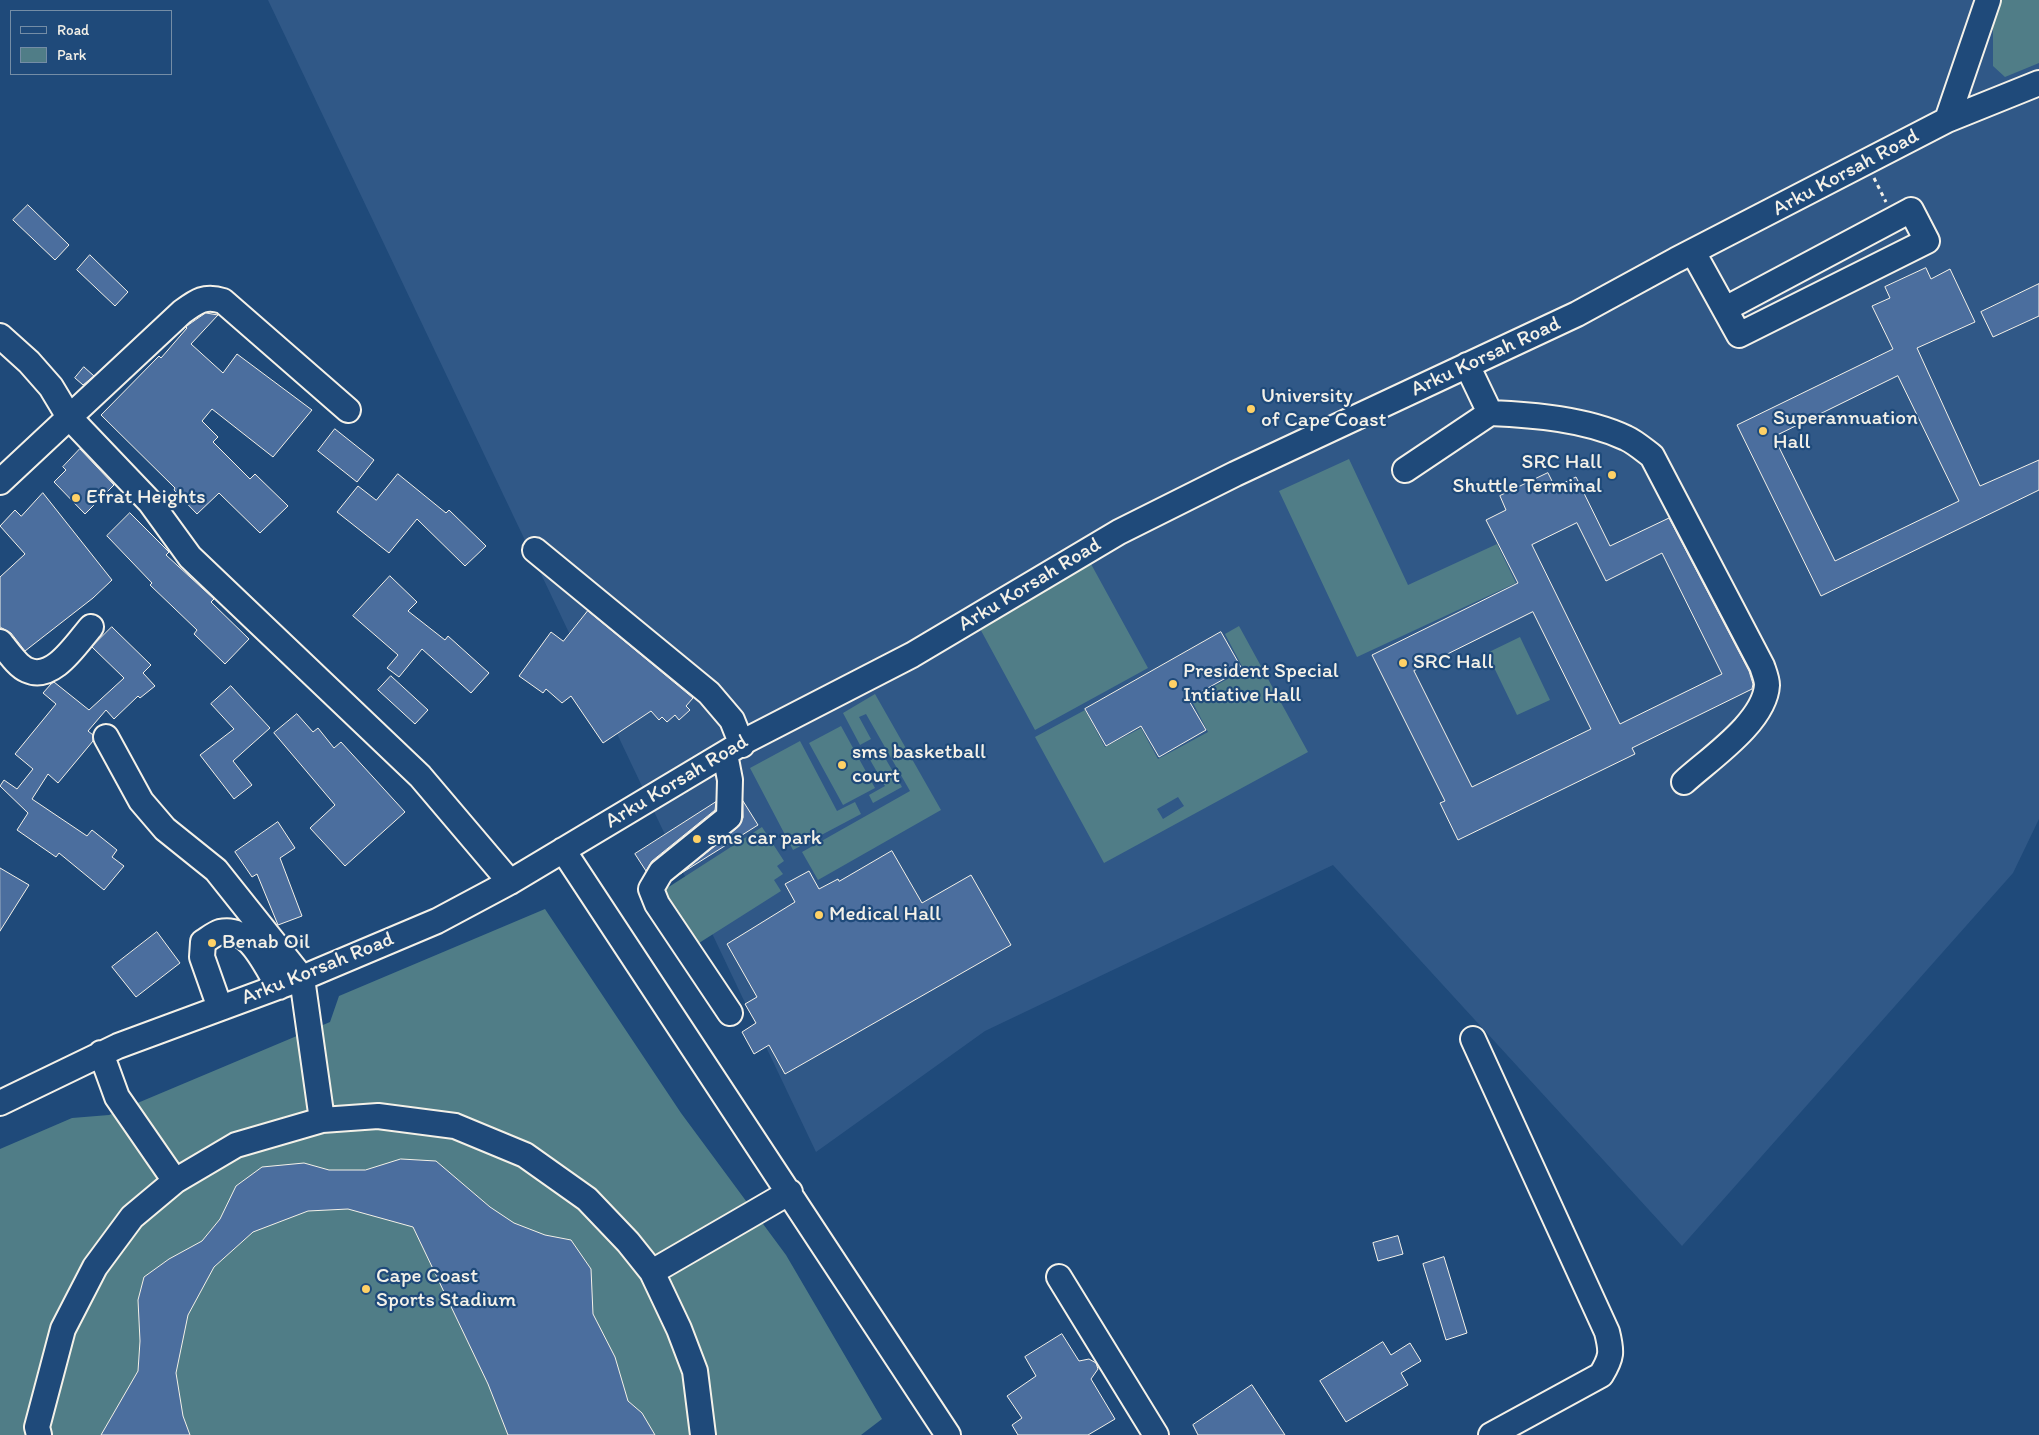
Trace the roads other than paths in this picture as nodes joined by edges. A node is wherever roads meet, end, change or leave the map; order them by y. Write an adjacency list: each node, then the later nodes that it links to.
1 (1988, 0): 3 (street)
2 (2039, 83): 3 (street, Arku Korsah Road)
3 (1947, 120): 4 (street, Arku Korsah Road)
4 (1693, 252): 5 (street); 7 (street, Arku Korsah Road)
5 (1725, 309): 5 (street)
6 (0, 336): 10 (street)
7 (1467, 365): 9 (street); 17 (street, Arku Korsah Road)
8 (348, 410): 10 (street)
9 (1490, 413): 11 (street); 18 (street)
10 (69, 417): 12 (street); 20 (street)
11 (1405, 470)
12 (0, 482)
13 (535, 550): 17 (street)
14 (91, 628): 15 (street)
15 (0, 642)
16 (106, 737): 21 (street)
17 (733, 749): 19 (street, Arku Korsah Road); 24 (street)
18 (1684, 782)
19 (563, 850): 20 (street, Arku Korsah Road); 30 (street)
20 (510, 882): 21 (street, Arku Korsah Road)
21 (302, 978): 22 (street, Arku Korsah Road); 28 (street)
22 (279, 987): 23 (street, Arku Korsah Road); 23 (street)
23 (220, 1008): 26 (street, Arku Korsah Road)
24 (730, 1013)
25 (1473, 1039): 37 (street)
26 (101, 1053): 27 (street, Arku Korsah Road); 29 (street)
27 (0, 1103)
28 (322, 1120): 29 (street); 31 (street)
29 (174, 1181): 33 (street)
30 (790, 1192): 31 (street); 35 (street)
31 (652, 1272): 34 (street)
32 (1059, 1277): 36 (street)
33 (39, 1435)
34 (703, 1435)
35 (948, 1435)
36 (1156, 1435)
37 (1491, 1435)

